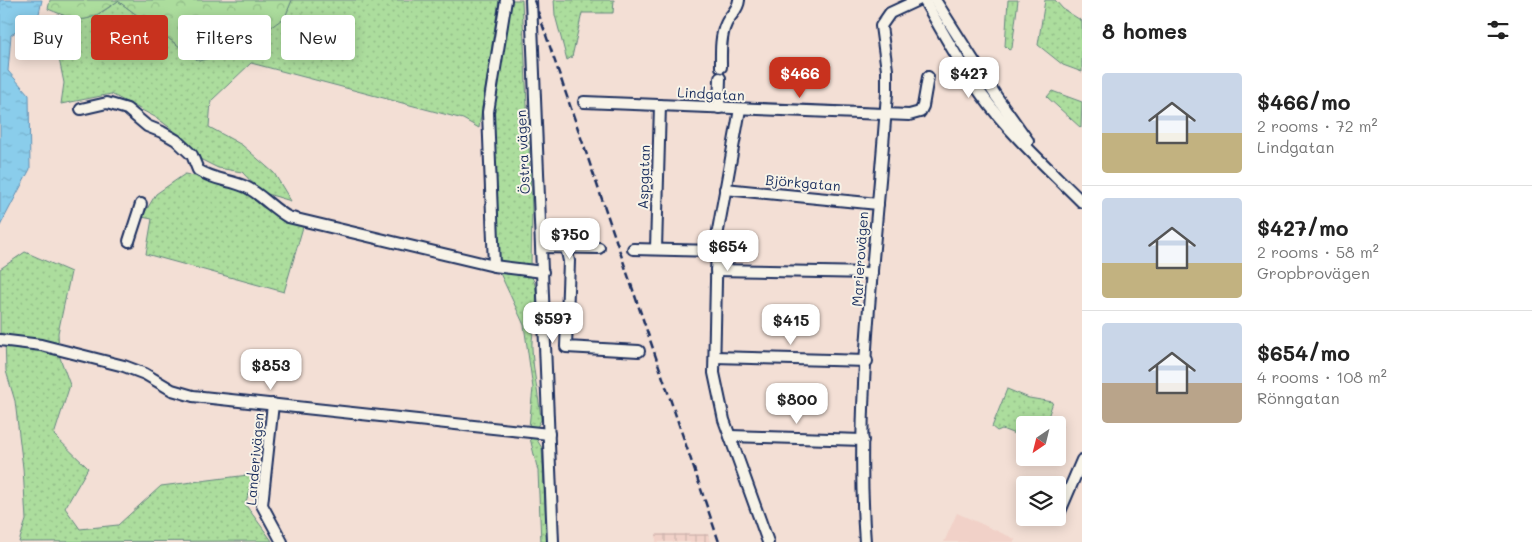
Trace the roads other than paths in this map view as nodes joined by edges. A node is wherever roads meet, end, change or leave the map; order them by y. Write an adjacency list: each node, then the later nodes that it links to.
1 (506, 0): 28 (street)
2 (531, 0): 22 (street, Östra vägen)
3 (738, 0): 7 (street)
4 (918, 0): 15 (street, Marierovägen)
5 (924, 0): 16 (street)
6 (935, 0): 16 (street)
7 (721, 67)
8 (928, 77): 15 (street, Lindgatan)
9 (720, 78): 12 (street)
10 (584, 102): 11 (street, Lindgatan)
11 (660, 105): 12 (street, Lindgatan); 26 (street, Aspgatan)
12 (719, 108): 14 (street, Lindgatan)
13 (81, 109): 28 (street)
14 (740, 109): 15 (street, Lindgatan); 17 (street)
15 (886, 115): 20 (street, Marierovägen)
16 (1050, 170): 18 (street)
17 (725, 189): 20 (street, Björkgatan); 27 (street)
18 (1082, 202)
19 (140, 204): 21 (street)
20 (878, 204): 31 (street, Marierovägen)
21 (129, 241)
22 (542, 247): 23 (street); 30 (street, Östra vägen)
23 (566, 247): 24 (street); 33 (street)
24 (599, 248)
25 (633, 249): 26 (street)
26 (656, 249): 27 (street)
27 (716, 252): 29 (street)
28 (494, 266): 30 (street)
29 (716, 270): 31 (street); 34 (street)
30 (543, 272): 37 (street, Östra vägen)
31 (872, 273): 35 (street, Marierovägen)
32 (0, 340): 36 (street)
33 (639, 352)
34 (714, 357): 35 (street); 38 (street)
35 (867, 361): 39 (street, Marierovägen)
36 (273, 404): 37 (street); 42 (street, Landerivägen)
37 (549, 434): 43 (street, Östra vägen)
38 (730, 436): 39 (street); 44 (street)
39 (863, 440): 45 (street, Marierovägen)
40 (1082, 460): 41 (street)
41 (1066, 496)
42 (282, 542)
43 (553, 542)
44 (768, 542)
45 (865, 542)

